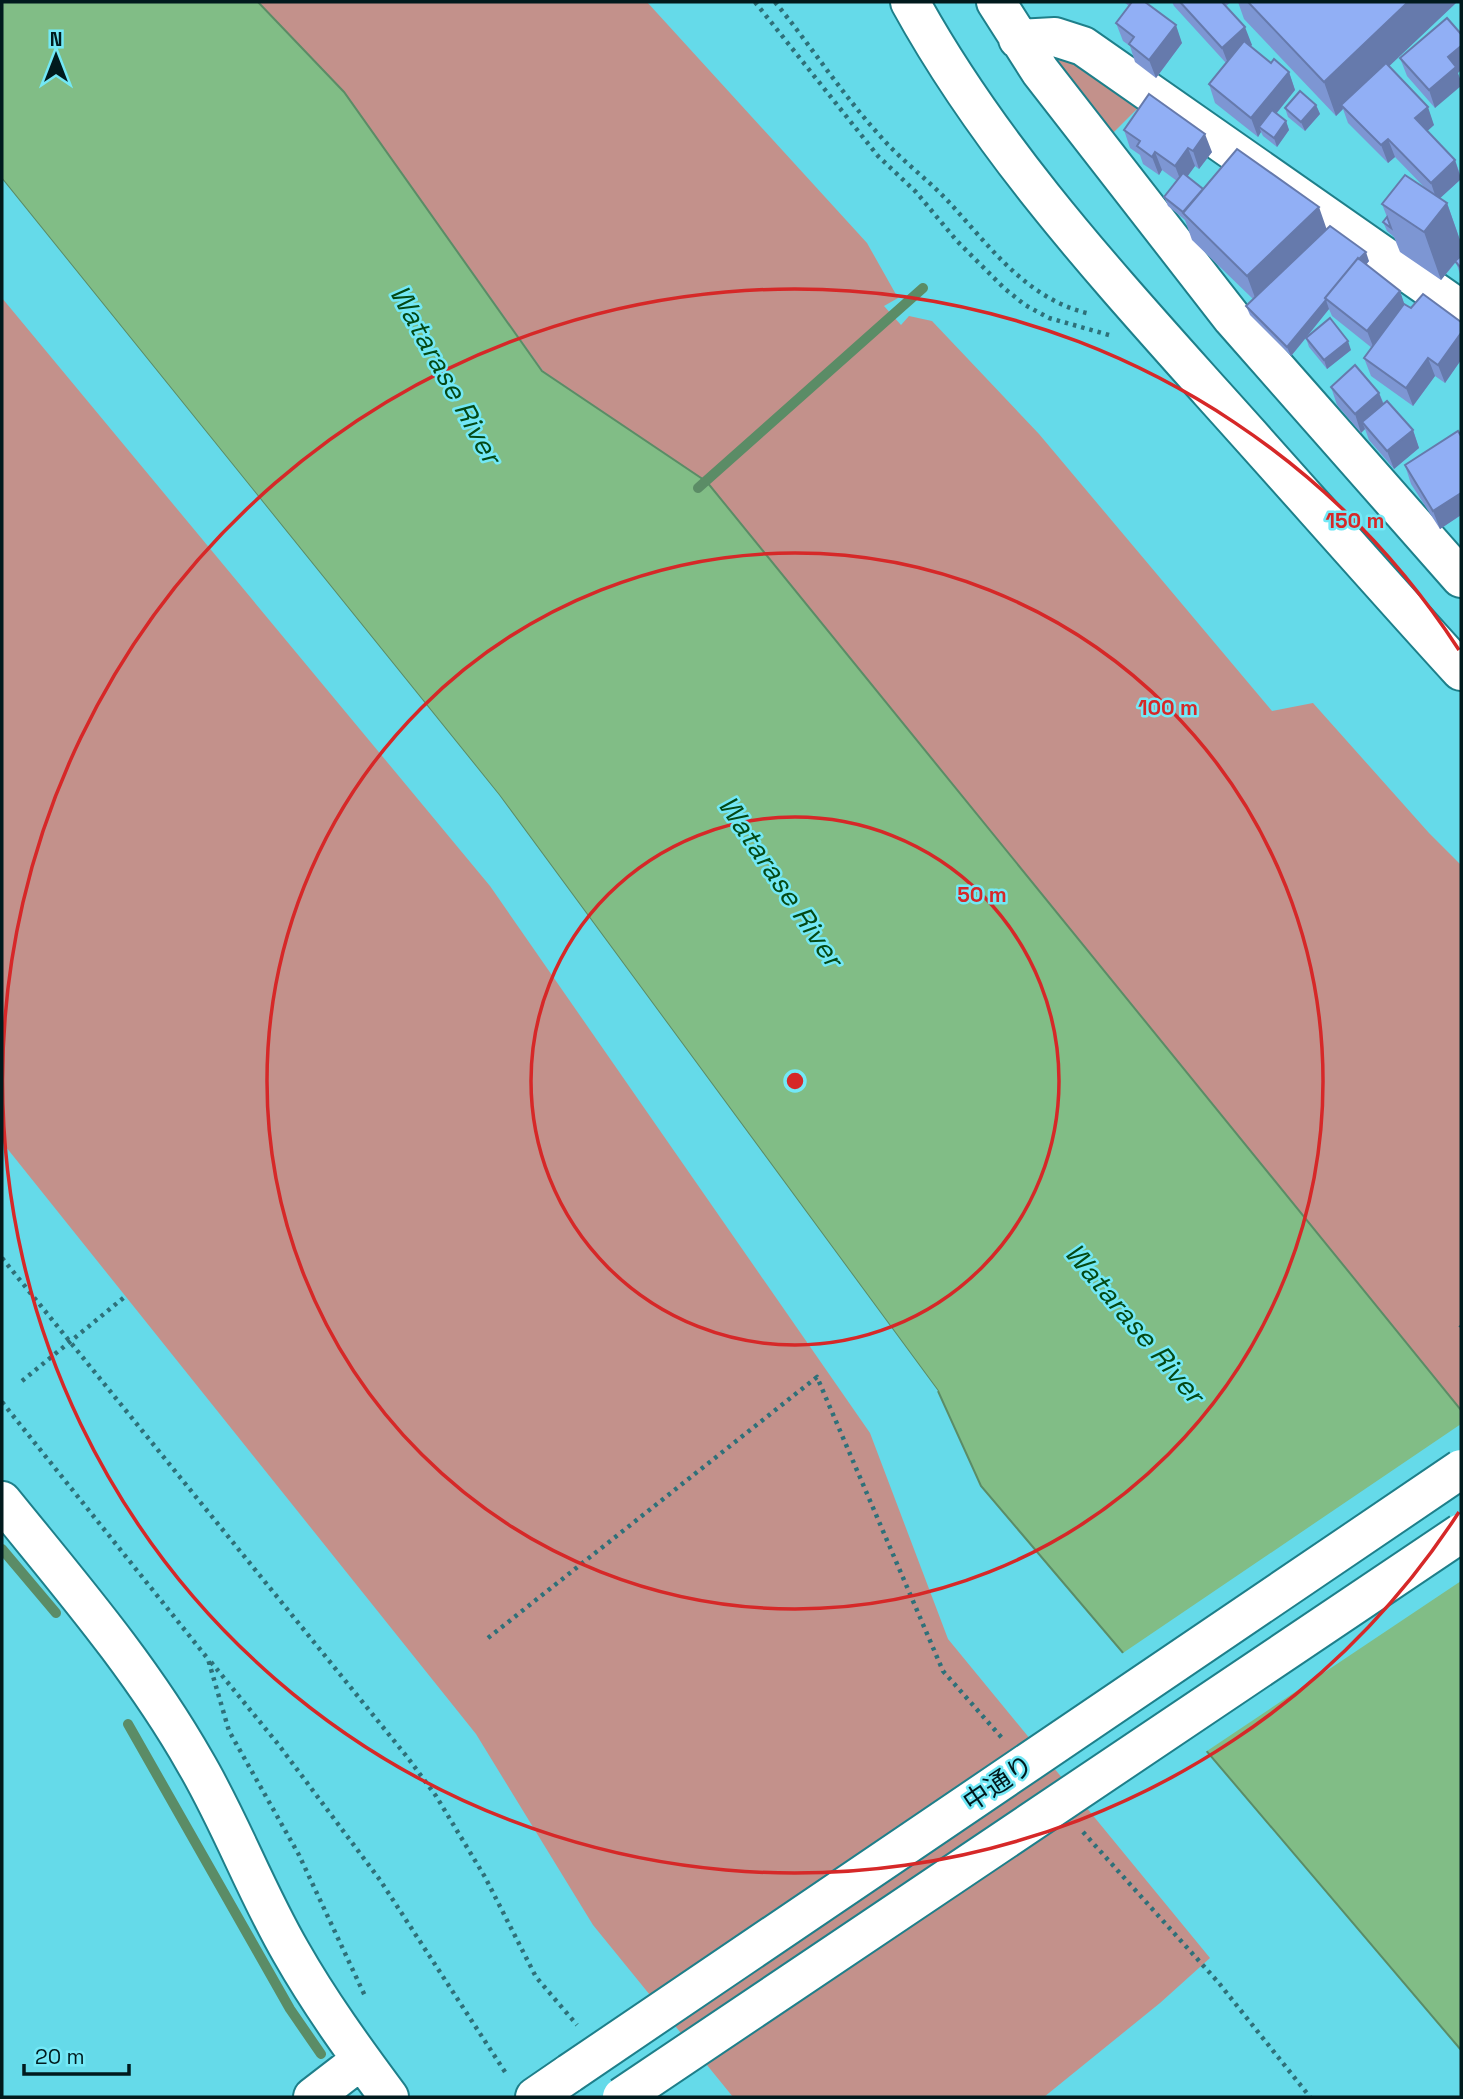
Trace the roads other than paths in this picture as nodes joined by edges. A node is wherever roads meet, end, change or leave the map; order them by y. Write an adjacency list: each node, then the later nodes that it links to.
1 (910, 2): 6 (street)
2 (996, 2): 3 (street)
3 (1018, 39): 4 (street); 5 (street)
4 (1461, 310)
5 (1460, 575)
6 (1461, 671)
7 (1461, 1469): 11 (street, 中通り, bridge)
8 (2, 1501): 10 (street)
9 (1461, 1533): 14 (street, 中通り, bridge)
10 (361, 2060): 12 (street); 13 (street)
11 (522, 2088)
12 (313, 2097)
13 (389, 2097)
14 (622, 2097)

